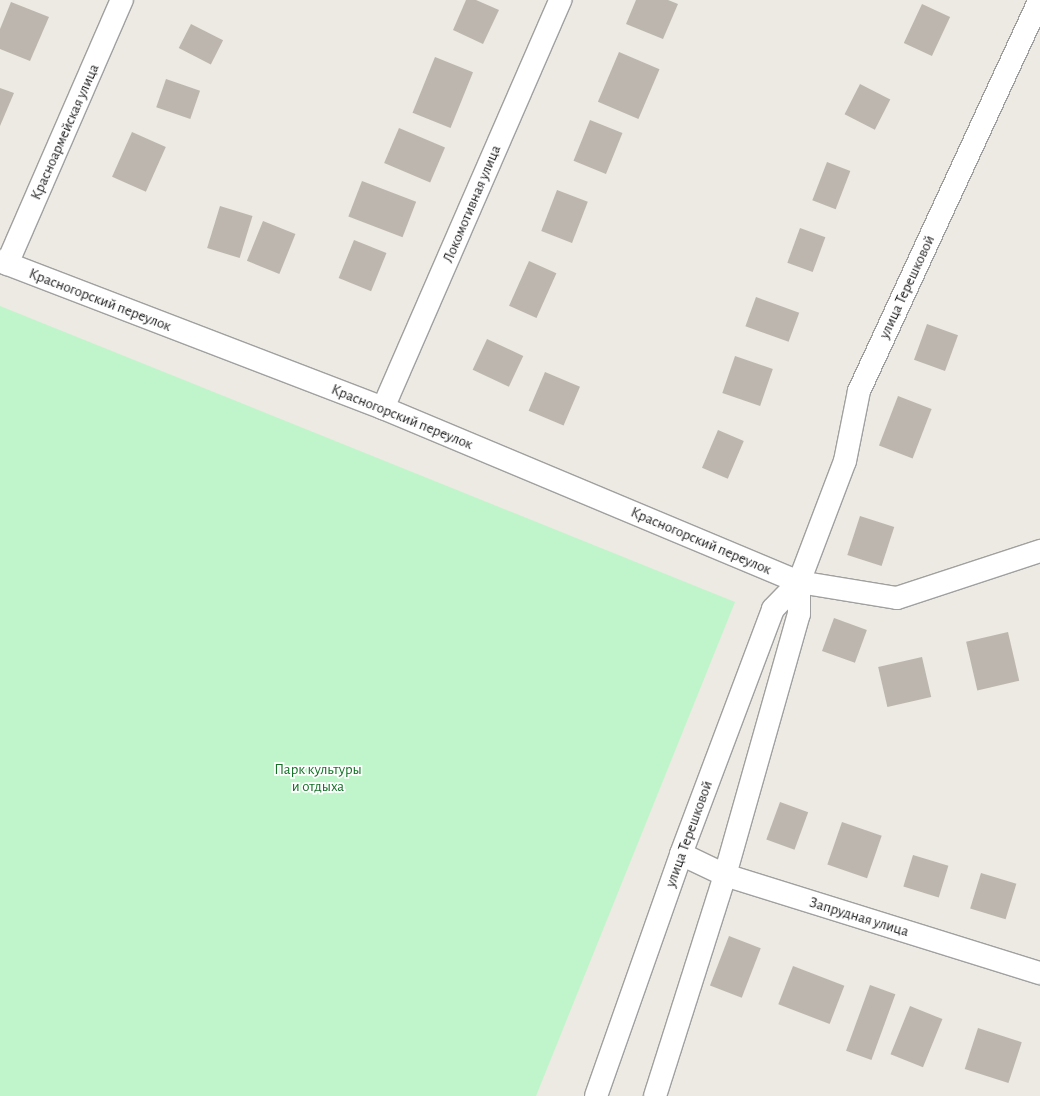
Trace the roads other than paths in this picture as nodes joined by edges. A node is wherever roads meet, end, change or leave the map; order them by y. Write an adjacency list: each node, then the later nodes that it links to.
1 (122, 0): 4 (street, Красноармейская улица)
2 (560, 0): 5 (street, Локомотивная улица)
3 (1040, 0): 7 (street, улица Терешковой)
4 (4, 263): 5 (street, Красногорский переулок)
5 (383, 408): 7 (street, Красногорский переулок)
6 (1040, 551): 7 (street, Красногорский переулок)
7 (799, 582): 8 (street, улица Терешковой); 9 (street, улица Терешковой)
8 (681, 854): 9 (street, Запрудная улица); 11 (street, улица Терешковой)
9 (724, 875): 10 (street, Запрудная улица); 12 (street, улица Терешковой)
10 (1040, 973)
11 (596, 1096)
12 (655, 1096)

